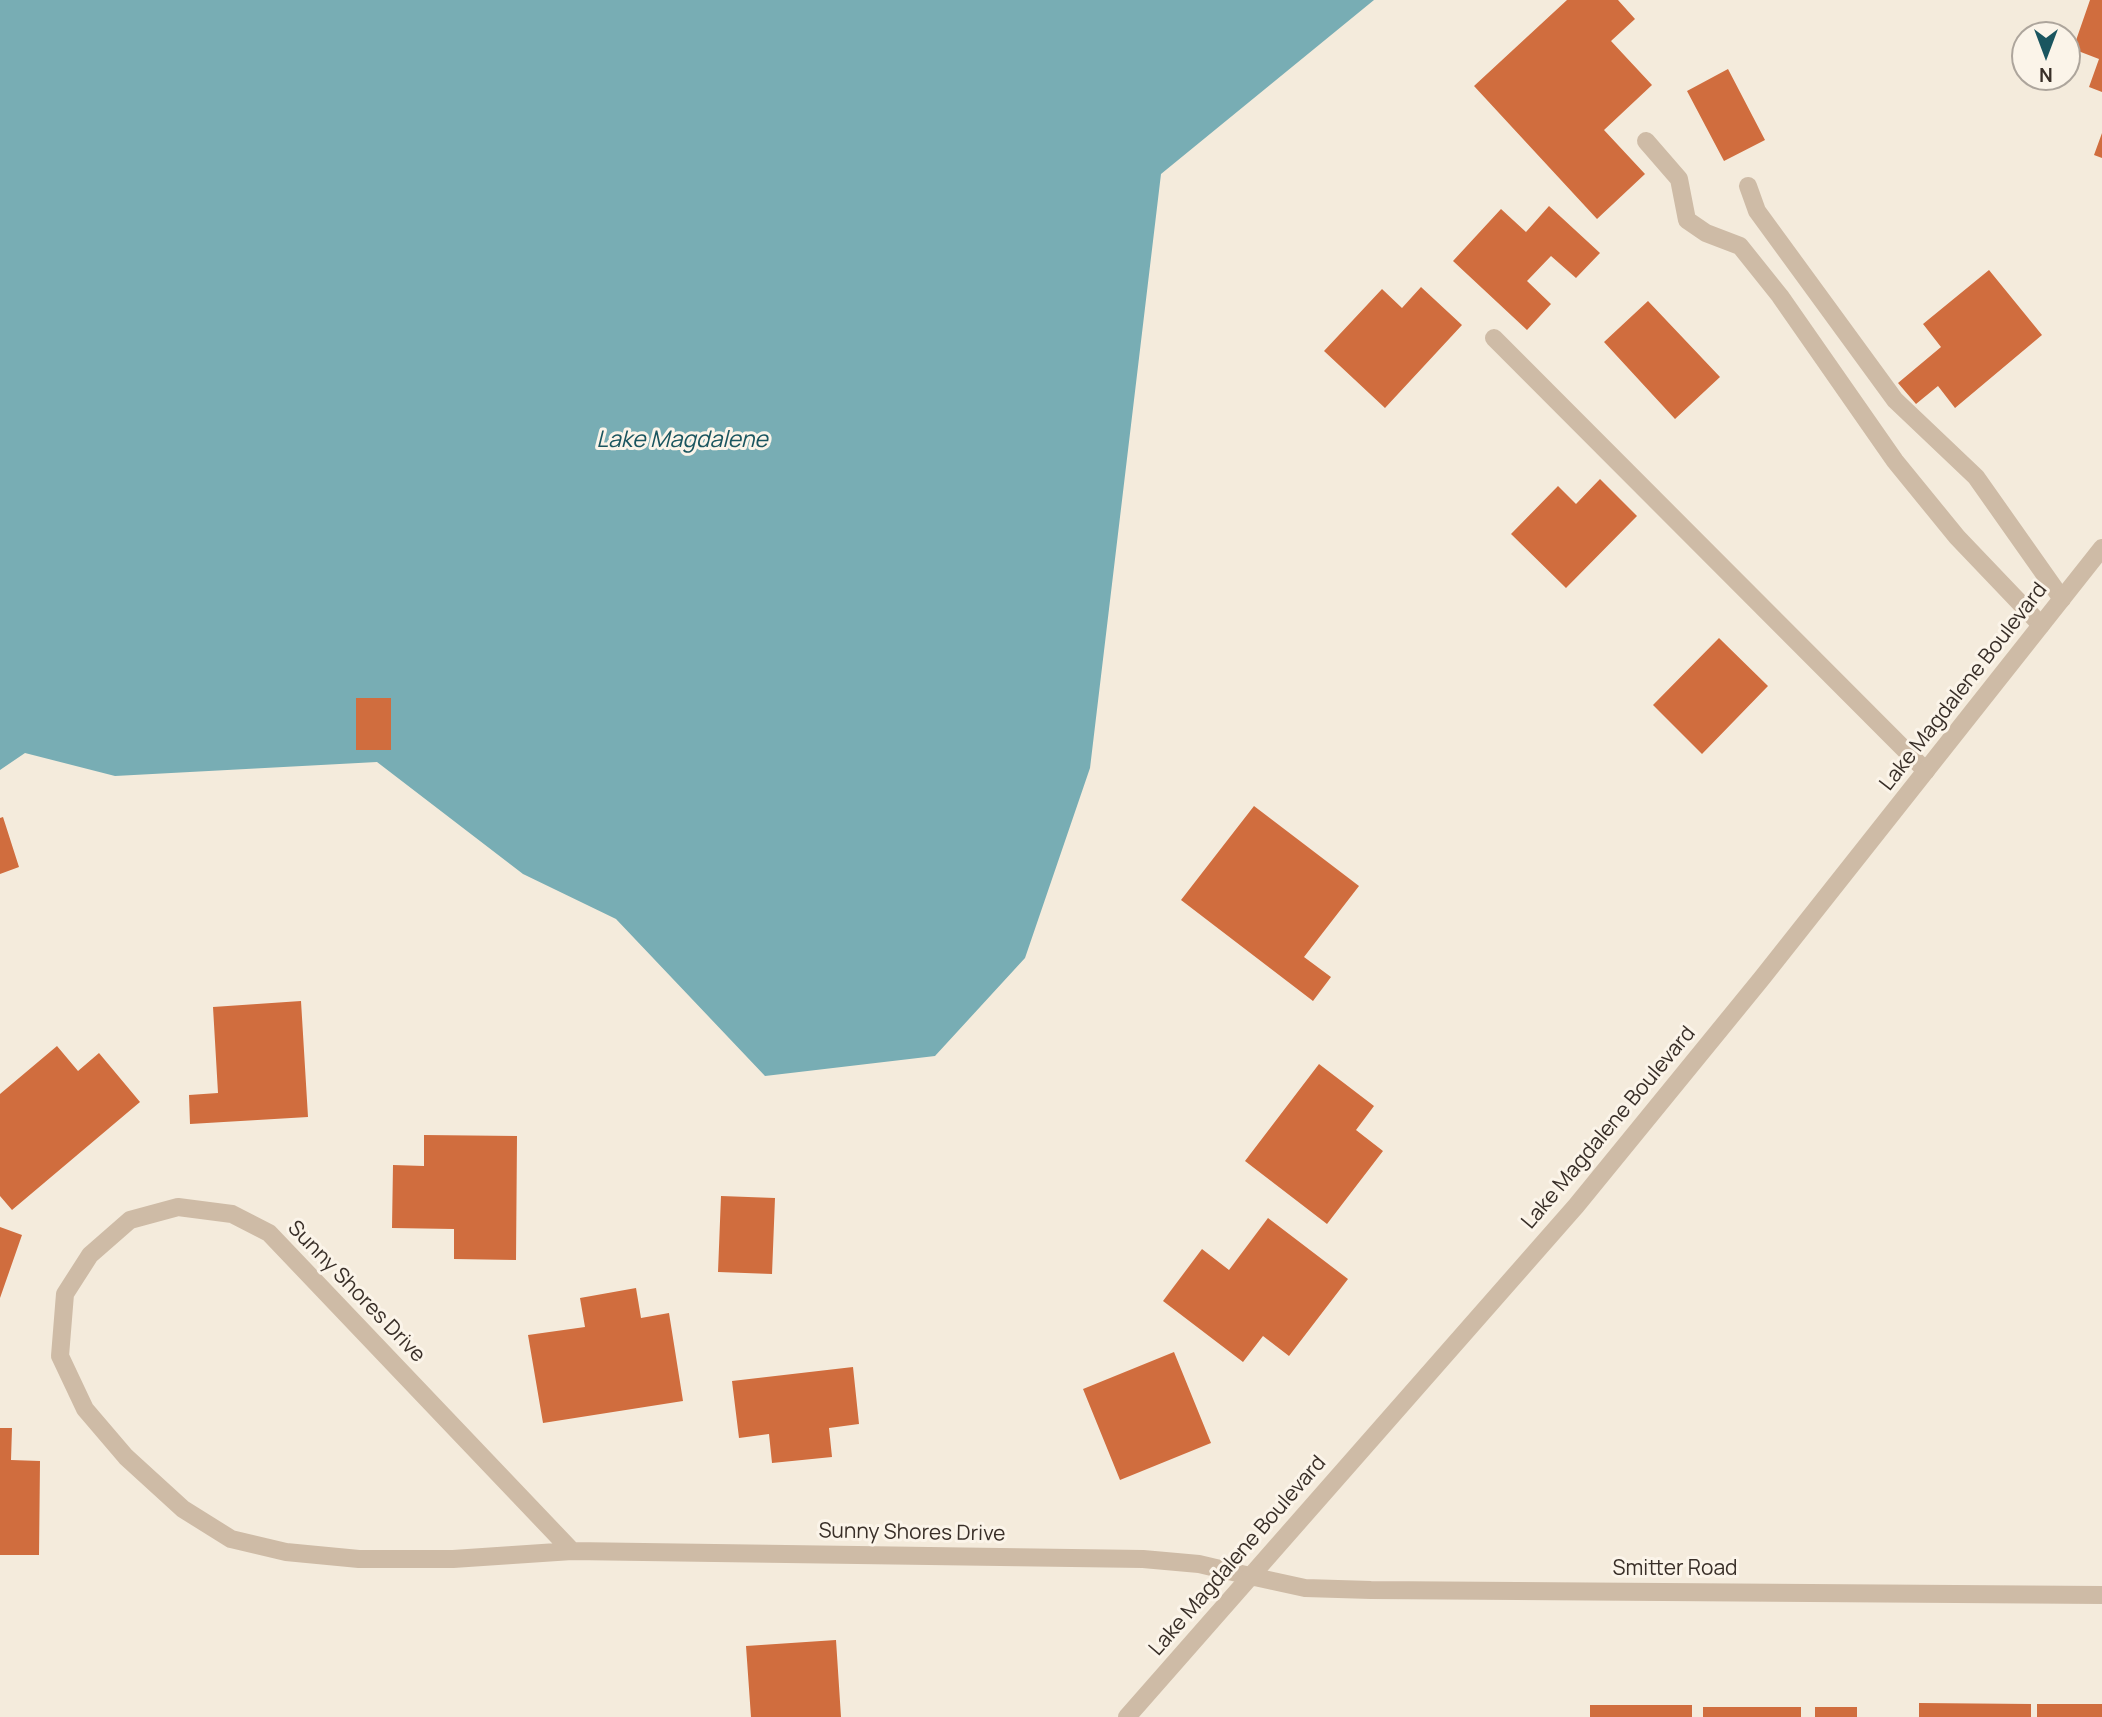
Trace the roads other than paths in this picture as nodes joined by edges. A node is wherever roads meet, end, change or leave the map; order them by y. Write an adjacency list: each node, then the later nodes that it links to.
1 (1646, 141): 6 (street)
2 (1748, 186): 5 (street)
3 (1494, 338): 7 (street)
4 (2102, 548): 5 (street, Lake Magdalene Boulevard)
5 (2062, 598): 6 (street, Lake Magdalene Boulevard)
6 (2042, 625): 7 (street, Lake Magdalene Boulevard)
7 (1926, 771): 9 (street, Lake Magdalene Boulevard)
8 (572, 1551): 8 (street, Sunny Shores Drive); 9 (street, Sunny Shores Drive)
9 (1250, 1576): 10 (street, Smitter Road); 11 (street, Lake Magdalene Boulevard)
10 (2102, 1595)
11 (1127, 1717)

